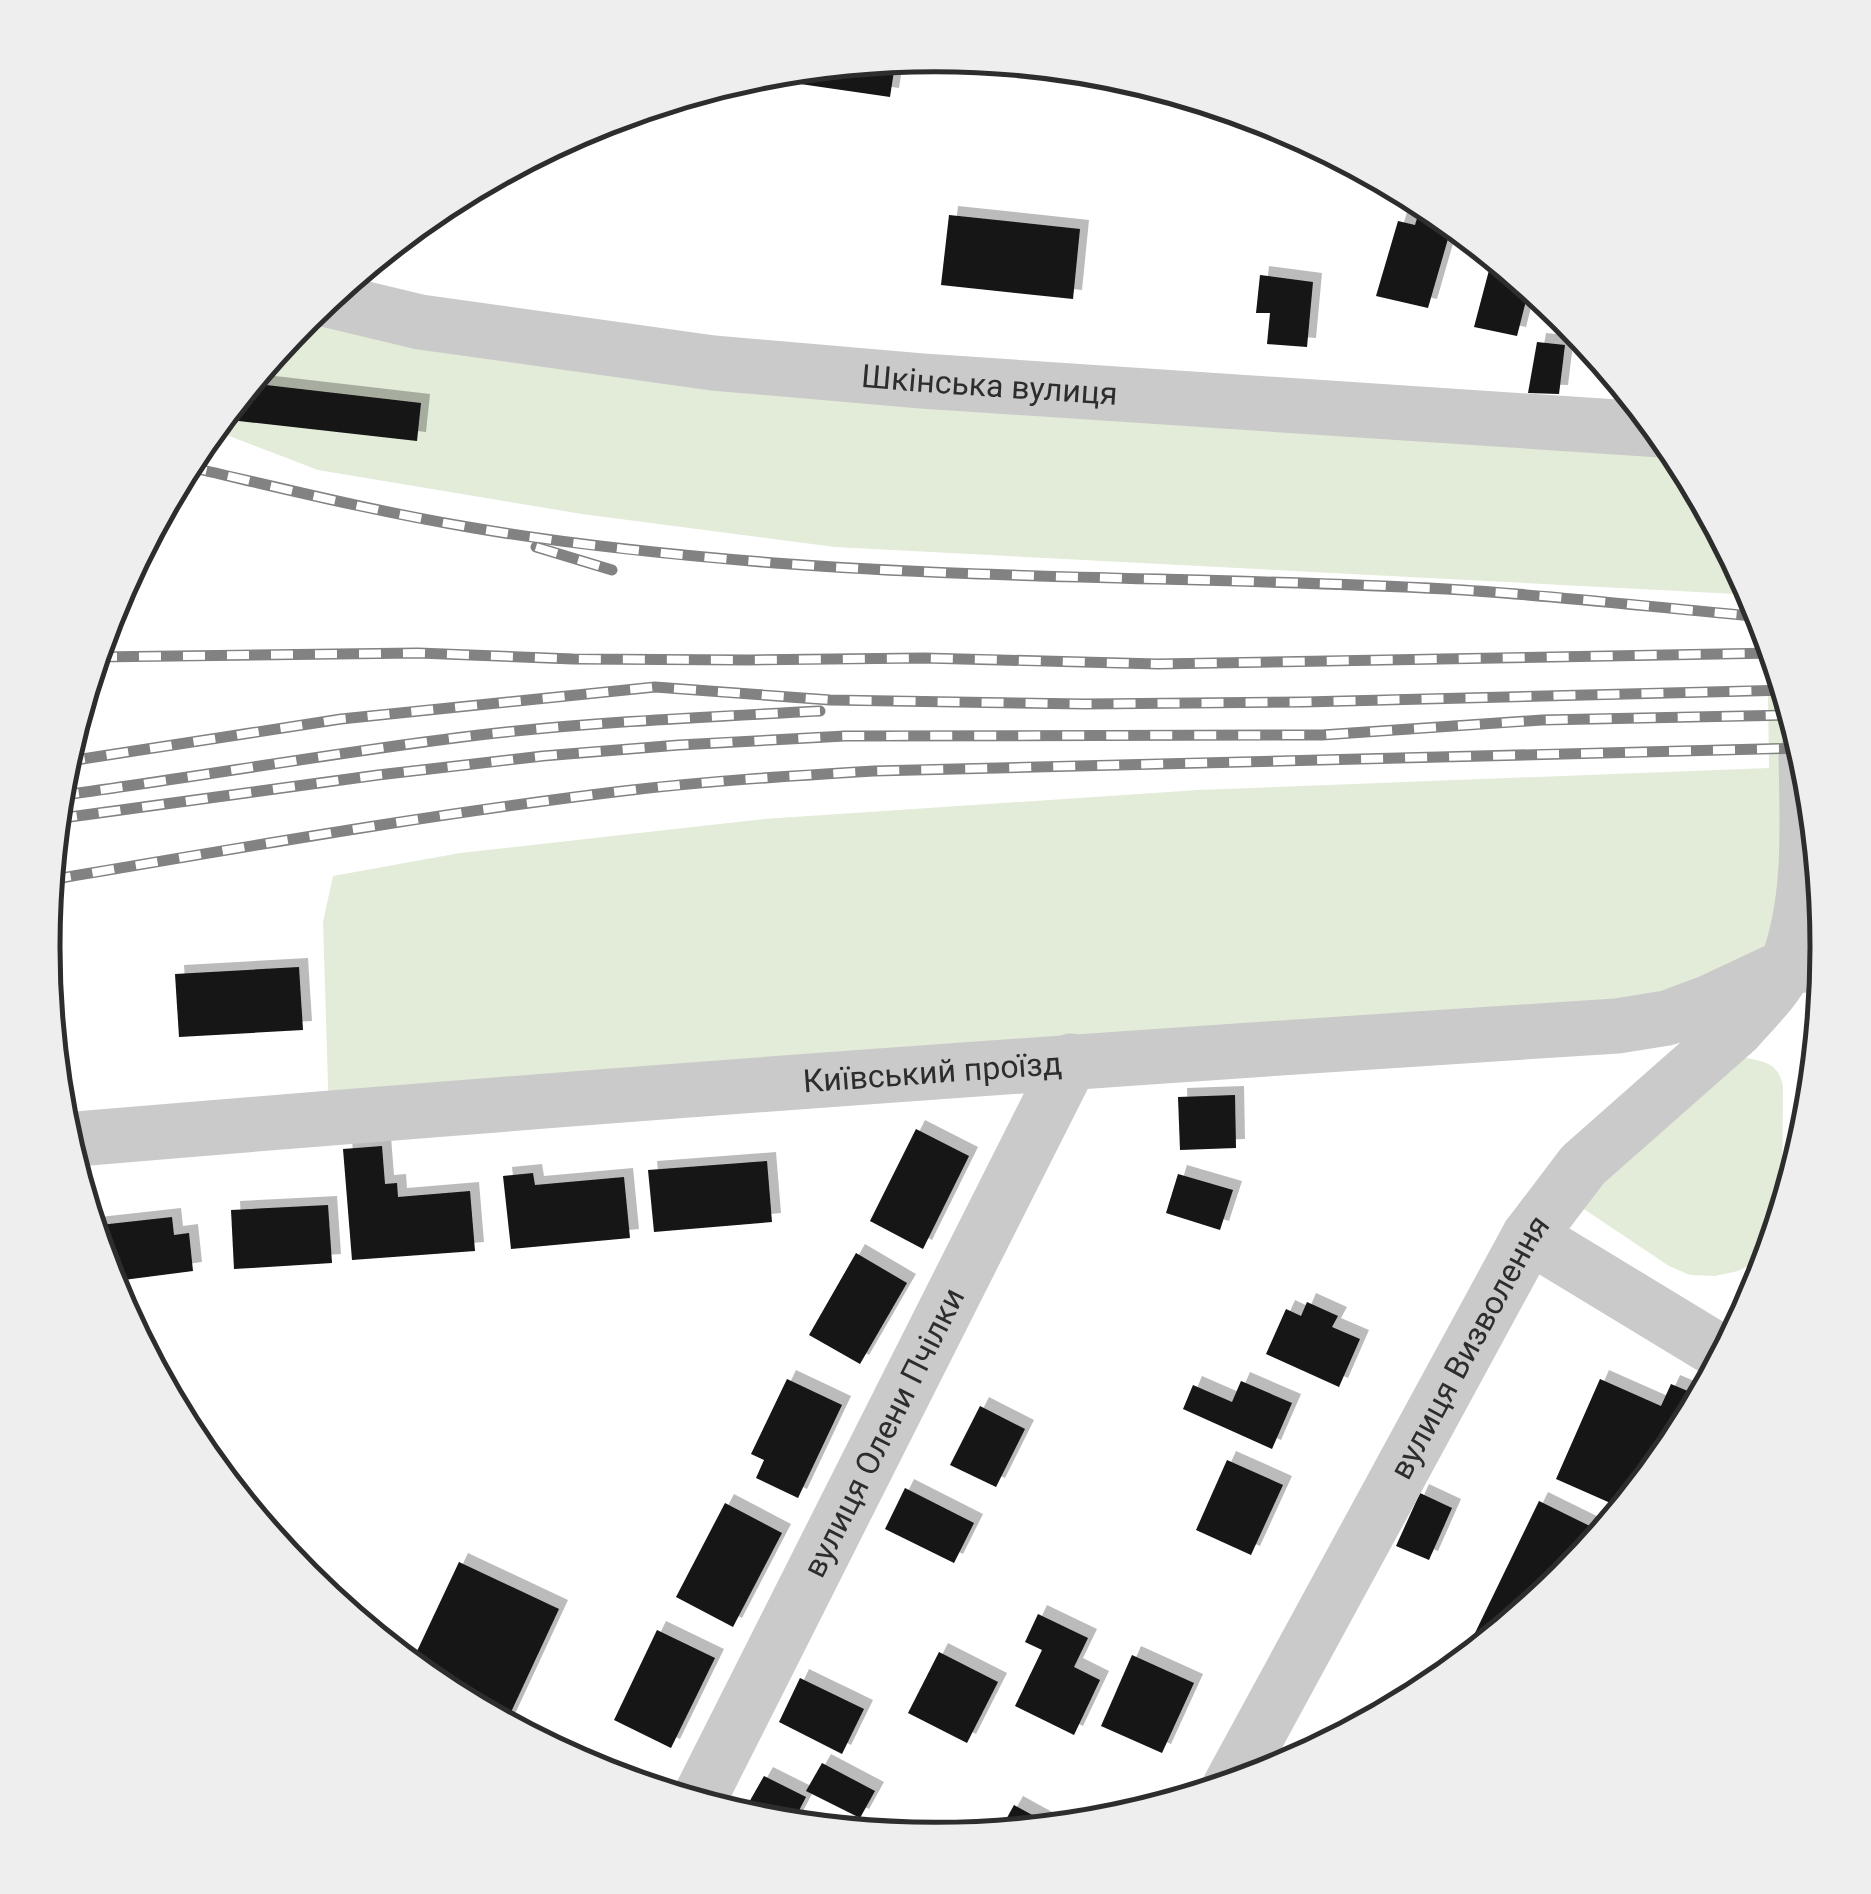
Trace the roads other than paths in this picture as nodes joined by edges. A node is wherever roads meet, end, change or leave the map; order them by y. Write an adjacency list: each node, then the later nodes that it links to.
1 (342, 304): 2 (street, Шкінська вулиця)
2 (1640, 429)
3 (1806, 851): 4 (street, вулиця Визволення)
4 (1811, 956)
5 (1810, 974): 7 (street, Київський проїзд)
6 (1810, 975): 9 (street, вулиця Визволення)
7 (1072, 1061): 8 (street, Київський проїзд); 12 (street, вулиця Олени Пчілки)
8 (82, 1139)
9 (1528, 1236): 10 (street); 11 (street, вулиця Визволення)
10 (1714, 1348)
11 (1240, 1767)
12 (704, 1792)

